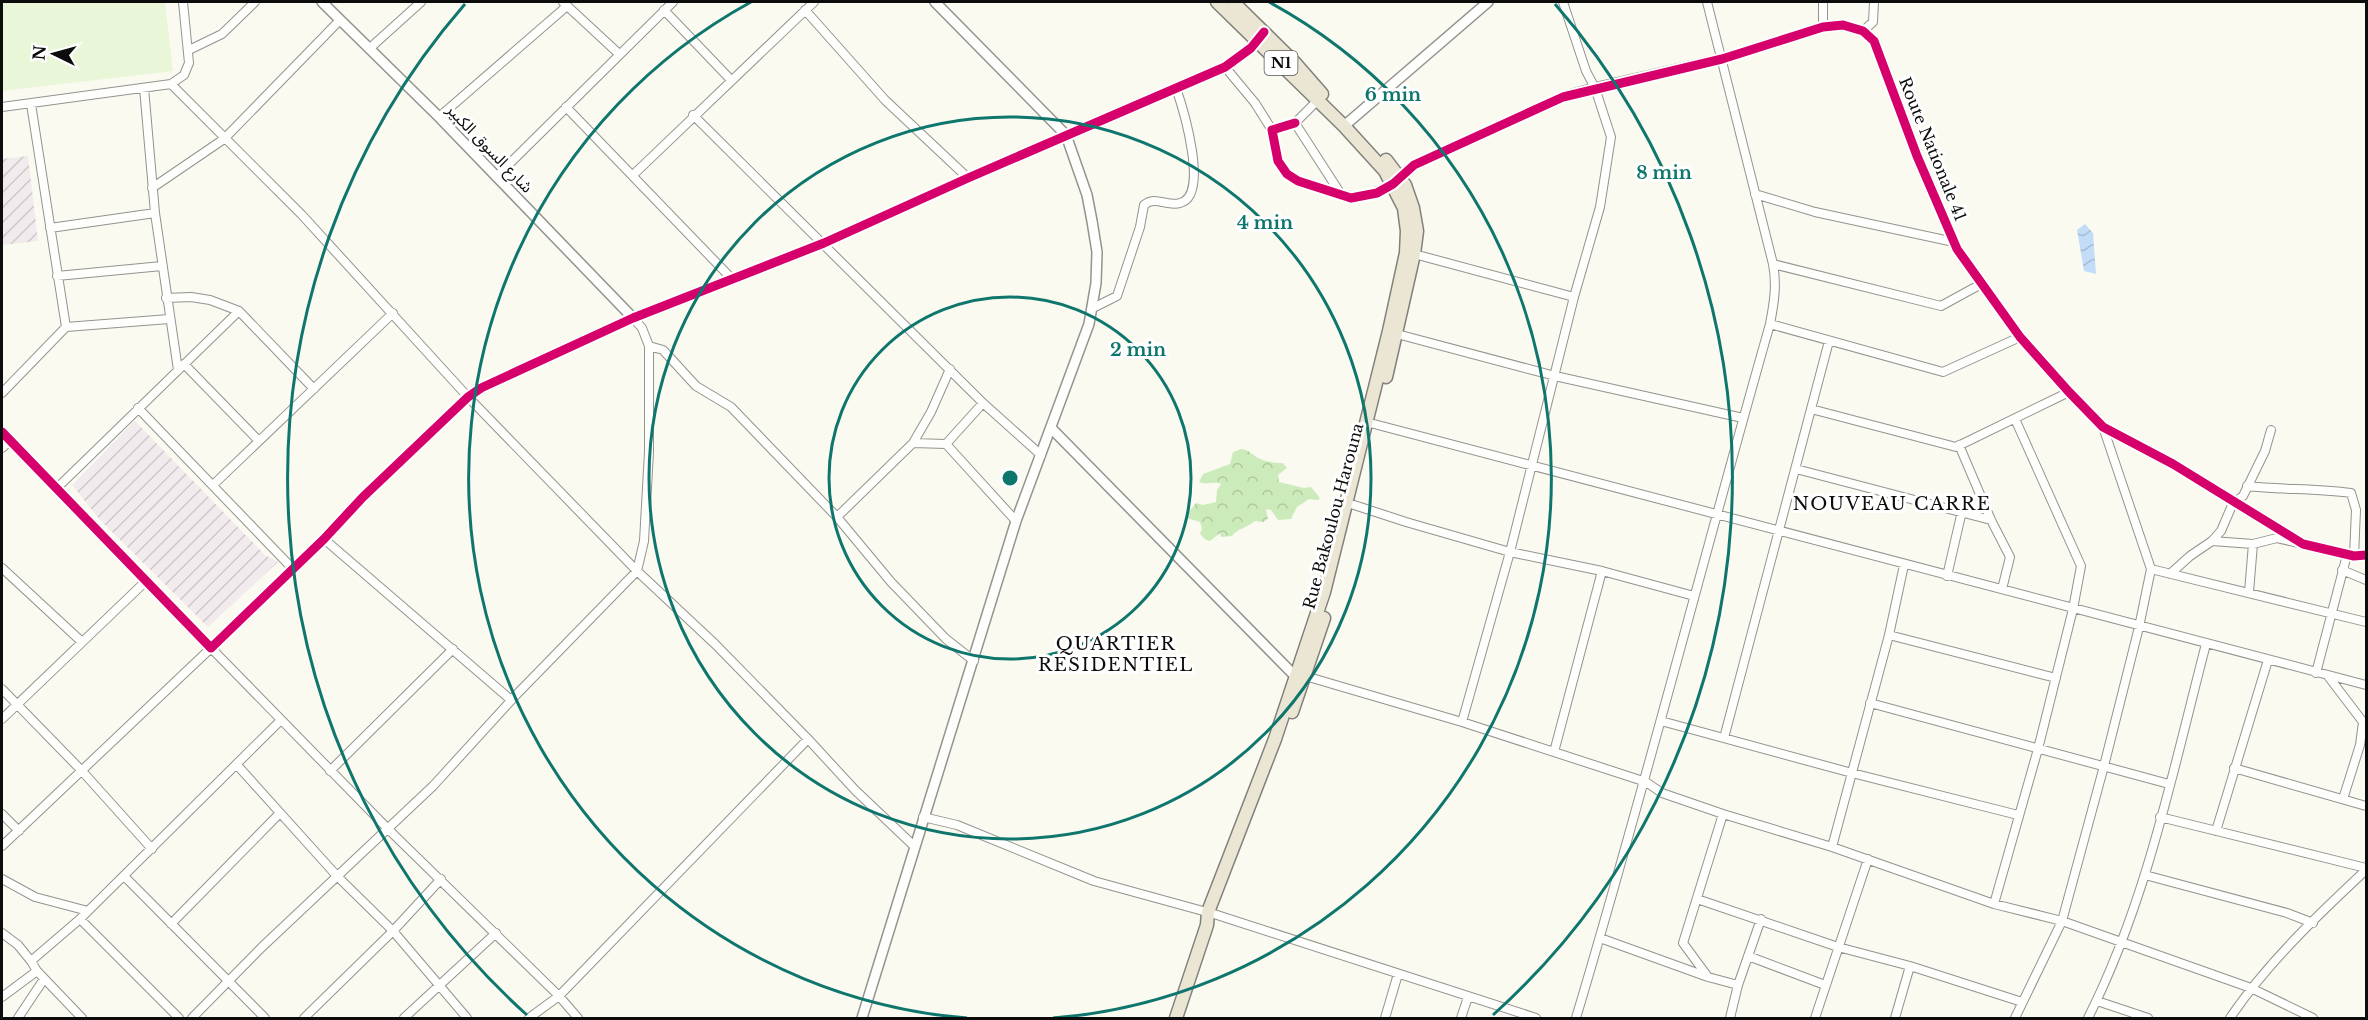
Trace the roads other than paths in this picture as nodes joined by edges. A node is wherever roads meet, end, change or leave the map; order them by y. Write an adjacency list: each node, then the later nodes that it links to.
1 (183, 2): 23 (street)
2 (255, 2): 23 (street)
3 (322, 2): 18 (street, شارع السوق الكبير)
4 (421, 2): 22 (street)
5 (673, 2): 16 (street)
6 (814, 2): 17 (street)
7 (936, 2): 41 (street)
8 (1217, 2): 21 (highway, N1)
9 (1233, 2): 21 (highway, N1)
10 (1488, 2): 39 (street)
11 (1563, 2): 31 (street)
12 (1707, 2): 25 (street)
13 (1823, 2): 19 (street)
14 (1874, 2): 20 (street)
15 (565, 4): 24 (street); 37 (street)
16 (664, 10): 24 (street); 27 (street)
17 (805, 10): 27 (street); 45 (street)
18 (340, 20): 22 (street, شارع السوق الكبير); 42 (street)
19 (1823, 27): 20 (street); 25 (street)
20 (1863, 31): 52 (street, Route Nationale 41)
21 (1261, 36): 26 (street); 32 (highway, N1)
22 (370, 48): 37 (street, شارع السوق الكبير)
23 (189, 50): 28 (street)
24 (618, 53): 34 (street)
25 (1722, 59): 31 (street); 48 (street)
26 (1225, 68): 30 (street); 40 (street)
27 (731, 80): 36 (street)
28 (171, 84): 29 (street); 42 (street)
29 (144, 88): 33 (street); 47 (street)
30 (1176, 88): 41 (street); 62 (street)
31 (1595, 88): 46 (street); 60 (street)
32 (1321, 97): 38 (street); 39 (highway, N1)
33 (31, 104): 35 (street); 51 (street)
34 (566, 107): 43 (street); 44 (street)
35 (2, 108)
36 (693, 116): 43 (street); 53 (street)
37 (439, 117): 44 (street, شارع السوق الكبير)
38 (1295, 123): 40 (street); 49 (street)
39 (1346, 124): 46 (highway, Rue Bakoulou Harouna)
40 (1272, 130): 49 (street)
41 (1066, 135): 45 (street); 62 (street)
42 (224, 139): 47 (street); 64 (street)
43 (633, 175): 58 (street)
44 (496, 177): 65 (street, شارع السوق الكبير)
45 (968, 178): 53 (street)
46 (1397, 181): 49 (street); 54 (highway, Rue Bakoulou Harouna); 144 (highway, Rue Bakoulou Harouna)
47 (152, 188): 50 (street)
48 (1755, 194): 52 (street); 55 (street)
49 (1342, 196)
50 (155, 213): 51 (street); 56 (street)
51 (50, 228): 57 (street)
52 (1954, 242): 59 (street, Route Nationale 41)
53 (824, 243): 58 (street); 74 (street)
54 (1414, 254): 60 (street); 69 (highway, Rue Bakoulou Harouna)
55 (1773, 264): 59 (street); 67 (street)
56 (162, 266): 57 (street); 61 (street)
57 (57, 276): 68 (street)
58 (733, 280): 65 (street)
59 (1983, 283): 70 (street, Route Nationale 41)
60 (1575, 297): 76 (street)
61 (166, 298): 63 (street); 66 (street)
62 (1093, 308): 88 (street)
63 (239, 311): 73 (street); 77 (street)
64 (393, 313): 77 (street); 80 (street)
65 (633, 318): 72 (street); 80 (street)
66 (169, 319): 68 (street); 75 (street)
67 (1770, 324): 71 (street); 84 (street)
68 (66, 327): 79 (street)
69 (1397, 334): 76 (street); 86 (highway, Rue Bakoulou Harouna)
70 (2020, 337): 71 (street); 78 (street, Route Nationale 41)
71 (1829, 341): 83 (street)
72 (649, 346): 107 (street); 123 (street)
73 (184, 364): 75 (street); 92 (street)
74 (950, 369): 81 (street); 93 (street)
75 (177, 370): 82 (street)
76 (1555, 376): 84 (street); 98 (street)
77 (314, 389): 92 (street)
78 (2069, 392): 85 (street); 87 (street, Route Nationale 41)
79 (2, 393)
80 (468, 397): 111 (street); 123 (street)
81 (983, 403): 94 (street); 97 (street)
82 (138, 408): 100 (street); 102 (street)
83 (1811, 409): 95 (street); 99 (street)
84 (1743, 418): 106 (street)
85 (2015, 419): 95 (street); 132 (street)
86 (1374, 424): 98 (street); 104 (highway, Rue Bakoulou Harouna)
87 (2103, 427): 103 (street, Route Nationale 41); 121 (street)
88 (1052, 428): 97 (street); 144 (street)
89 (2271, 430): 101 (street)
90 (2, 432): 91 (street)
91 (11, 440): 96 (street); 102 (street)
92 (259, 441): 100 (street)
93 (913, 443): 94 (street); 107 (street)
94 (946, 444): 109 (street)
95 (1959, 445): 108 (street)
96 (2, 448)
97 (1041, 455): 109 (street)
98 (1532, 466): 106 (street); 115 (street)
99 (1796, 469): 105 (street); 110 (street)
100 (213, 484): 120 (street)
101 (2247, 486): 103 (street); 116 (street)
102 (57, 488): 127 (street)
103 (2233, 504): 112 (street); 114 (street, Route Nationale 41)
104 (1354, 505): 115 (street); 144 (highway, Rue Bakoulou Harouna)
105 (1962, 511): 108 (street); 126 (street)
106 (1715, 515): 110 (street); 131 (street)
107 (837, 517): 142 (street)
108 (1991, 520): 129 (street)
109 (1016, 521): 142 (street)
110 (1779, 531): 118 (street); 156 (street)
111 (324, 539): 120 (street); 140 (street)
112 (2212, 541): 113 (street); 125 (street)
113 (2253, 544): 114 (street); 130 (street)
114 (2303, 544): 116 (street, Route Nationale 41)
115 (1510, 552): 124 (street); 155 (street)
116 (2350, 555): 117 (street, Route Nationale 41); 122 (street)
117 (2367, 555)
118 (1904, 565): 126 (street); 136 (street)
119 (2, 568): 137 (street)
120 (293, 569): 139 (street)
121 (2151, 569): 125 (street); 135 (street)
122 (2342, 570): 128 (street); 133 (street)
123 (637, 571): 149 (street); 157 (street)
124 (1602, 571): 131 (street); 160 (street)
125 (2170, 574): 130 (street)
126 (1947, 576): 129 (street)
127 (147, 580): 137 (street); 139 (street)
128 (2367, 580)
129 (2002, 589): 132 (street)
130 (2249, 592): 133 (street)
131 (1694, 596): 154 (street)
132 (2073, 609): 135 (street); 146 (street)
133 (2330, 612): 134 (street); 143 (street)
134 (2367, 621)
135 (2139, 627): 138 (street); 162 (street)
136 (1888, 635): 146 (street); 150 (street)
137 (82, 642): 151 (street)
138 (2206, 644): 141 (street); 168 (street)
139 (212, 648): 153 (street); 164 (street)
140 (453, 649): 149 (street); 165 (street)
141 (2268, 660): 143 (street); 163 (street)
142 (974, 661): 175 (street)
143 (2316, 673): 145 (street)
144 (1300, 676): 155 (street); 194 (highway, Rue Bakoulou Harouna)
145 (2328, 676): 147 (street); 158 (street)
146 (2056, 678): 159 (street)
147 (2367, 685)
148 (2, 689): 151 (street)
149 (511, 700): 177 (street)
150 (1870, 703): 159 (street); 166 (street)
151 (18, 704): 152 (street); 164 (street)
152 (2, 719)
153 (281, 720): 161 (street); 165 (street)
154 (1661, 721): 156 (street); 167 (street)
155 (1462, 722): 160 (street)
156 (1724, 738): 166 (street)
157 (808, 739): 181 (street); 218 (street)
158 (2363, 745): 169 (street)
159 (2038, 749): 162 (street); 174 (street)
160 (1554, 752): 167 (street)
161 (237, 765): 171 (street); 183 (street)
162 (2104, 766): 168 (street); 197 (street)
163 (2235, 768): 169 (street); 179 (street)
164 (82, 771): 178 (street); 183 (street)
165 (330, 771): 177 (street)
166 (1852, 773): 174 (street); 182 (street)
167 (1646, 782): 173 (street); 203 (street)
168 (2169, 784): 176 (street)
169 (2343, 799): 170 (street)
170 (2367, 806)
171 (280, 813): 188 (street); 199 (street)
172 (2, 814): 178 (street)
173 (1724, 814): 182 (street); 191 (street)
174 (2018, 815): 192 (street)
175 (923, 816): 181 (street); 194 (street)
176 (2160, 817): 179 (street); 186 (street)
177 (388, 829): 188 (street); 190 (street)
178 (19, 831): 180 (street)
179 (2216, 831): 185 (street)
180 (2, 846)
181 (914, 846): 234 (street)
182 (1832, 847): 184 (street)
183 (152, 849): 187 (street)
184 (1868, 859): 192 (street); 205 (street)
185 (2367, 869): 198 (street)
186 (2145, 875): 198 (street); 204 (street)
187 (124, 876): 193 (street); 199 (street)
188 (337, 876): 200 (street); 213 (street)
189 (2, 879): 193 (street)
190 (441, 879): 200 (street); 202 (street)
191 (1697, 899): 196 (street); 211 (street)
192 (1994, 904): 197 (street)
193 (88, 911): 195 (street)
194 (1210, 917): 210 (street); 235 (highway, Rue Bakoulou Harouna)
195 (80, 919): 207 (street); 226 (street)
196 (1761, 919): 205 (street); 206 (street)
197 (2062, 921): 204 (street); 222 (street)
198 (2313, 923): 217 (street)
199 (171, 924): 213 (street)
200 (393, 931): 216 (street); 229 (street)
201 (2, 933): 207 (street)
202 (496, 933): 216 (street); 218 (street)
203 (1600, 938): 211 (street); 239 (street)
204 (2122, 944): 217 (street); 221 (street)
205 (1838, 947): 208 (street); 215 (street)
206 (1748, 956): 214 (street); 215 (street)
207 (31, 961): 209 (street)
208 (1910, 966): 222 (street); 242 (street)
209 (37, 971): 212 (street); 220 (street)
210 (1398, 974): 219 (street); 236 (street)
211 (1708, 977): 214 (street)
212 (44, 979): 224 (street); 225 (street)
213 (228, 982): 227 (street); 228 (street)
214 (1738, 985): 240 (street)
215 (1825, 985): 241 (street)
216 (438, 986): 230 (street); 231 (street)
217 (2251, 988): 223 (street); 246 (street)
218 (559, 996): 232 (street); 233 (street)
219 (1468, 997): 237 (street); 238 (street)
220 (2, 998)
221 (2097, 1001): 244 (street); 245 (street)
222 (2022, 1002): 243 (street)
223 (2300, 1016): 247 (street)
224 (18, 1018)
225 (82, 1018)
226 (179, 1018)
227 (192, 1018)
228 (265, 1018)
229 (304, 1018)
230 (404, 1018)
231 (467, 1018)
232 (529, 1018)
233 (578, 1018)
234 (862, 1018)
235 (1176, 1018)
236 (1385, 1018)
237 (1461, 1018)
238 (1536, 1018)
239 (1576, 1018)
240 (1730, 1018)
241 (1815, 1018)
242 (1895, 1018)
243 (2014, 1018)
244 (2088, 1018)
245 (2148, 1018)
246 (2230, 1018)
247 (2313, 1018)

